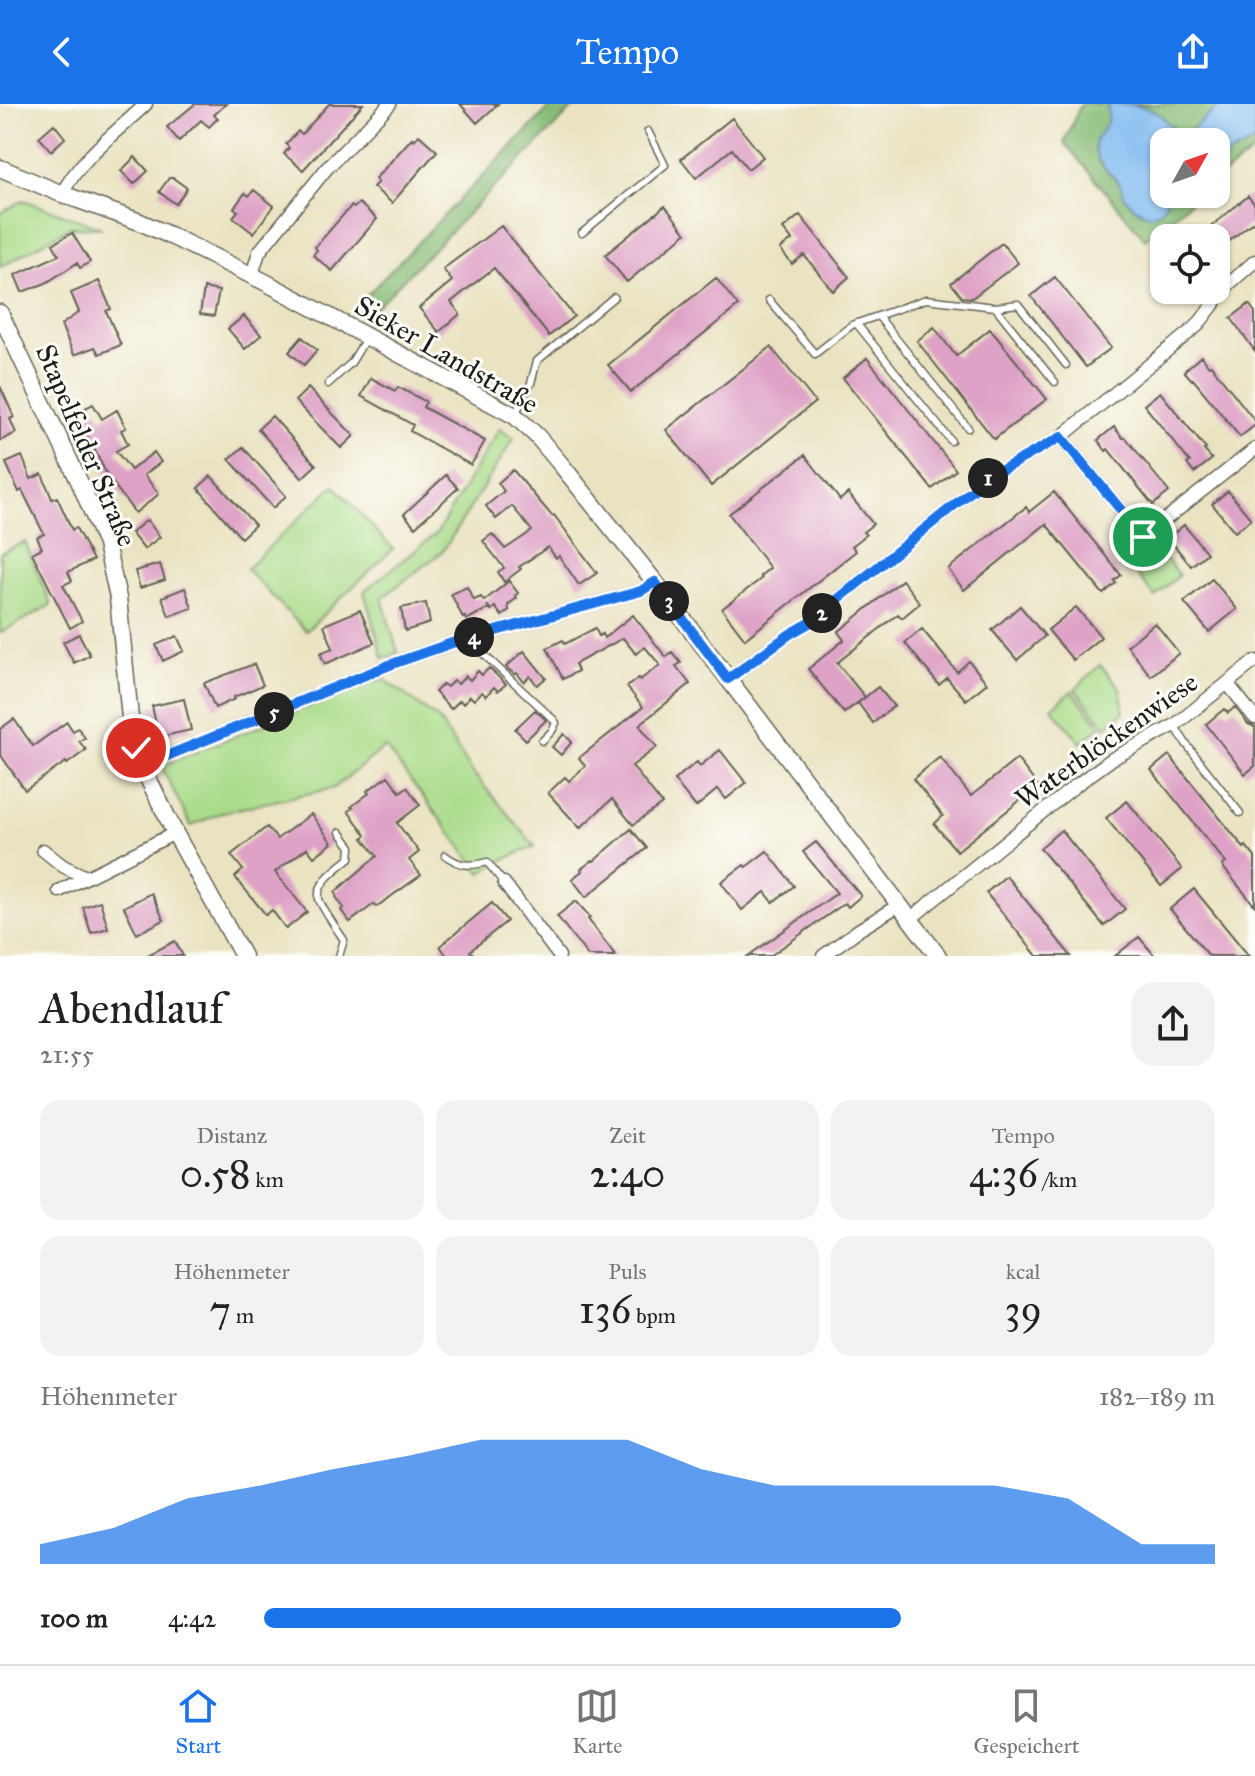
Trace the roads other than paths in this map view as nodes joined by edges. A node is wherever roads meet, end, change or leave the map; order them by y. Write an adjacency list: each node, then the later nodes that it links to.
1 (146, 104): 5 (street)
2 (390, 104): 8 (street)
3 (648, 131): 6 (lane)
4 (0, 168): 5 (main road, Sieker Landstraße)
5 (62, 194): 8 (main road, Sieker Landstraße)
6 (582, 233)
7 (1255, 261): 21 (street)
8 (252, 275): 15 (main road, Sieker Landstraße)
9 (614, 297): 19 (lane)
10 (769, 300): 14 (lane)
11 (995, 307): 13 (lane); 16 (lane); 17 (lane)
12 (0, 313): 32 (main road, Stapelfelder Straße)
13 (878, 316): 14 (lane); 20 (lane)
14 (856, 323): 22 (lane)
15 (367, 336): 18 (lane); 19 (main road, Sieker Landstraße)
16 (1066, 365)
17 (1055, 382)
18 (328, 384)
19 (515, 416): 24 (main road, Sieker Landstraße)
20 (968, 428)
21 (1061, 437): 23 (street); 27 (street)
22 (951, 441)
23 (1255, 449)
24 (655, 582): 25 (street); 27 (main road, Sieker Landstraße)
25 (471, 638): 31 (lane); 32 (street)
26 (1255, 661): 28 (street, Waterblöckenwiese)
27 (728, 679): 41 (main road, Sieker Landstraße)
28 (1227, 683): 29 (street); 30 (street, Waterblöckenwiese)
29 (1255, 718)
30 (1174, 725): 33 (lane); 42 (street, Waterblöckenwiese)
31 (542, 741)
32 (142, 766): 35 (main road, Stapelfelder Straße)
33 (1240, 813)
34 (340, 832): 44 (lane)
35 (175, 833): 38 (street); 43 (main road, Stapelfelder Straße)
36 (43, 850): 38 (street)
37 (445, 855): 39 (lane)
38 (86, 877): 40 (street)
39 (504, 883): 45 (street)
40 (59, 891)
41 (899, 905): 42 (main road, Sieker Landstraße); 46 (street)
42 (910, 919): 47 (main road, Sieker Landstraße)
43 (243, 956)
44 (339, 956)
45 (559, 956)
46 (823, 956)
47 (938, 956)

